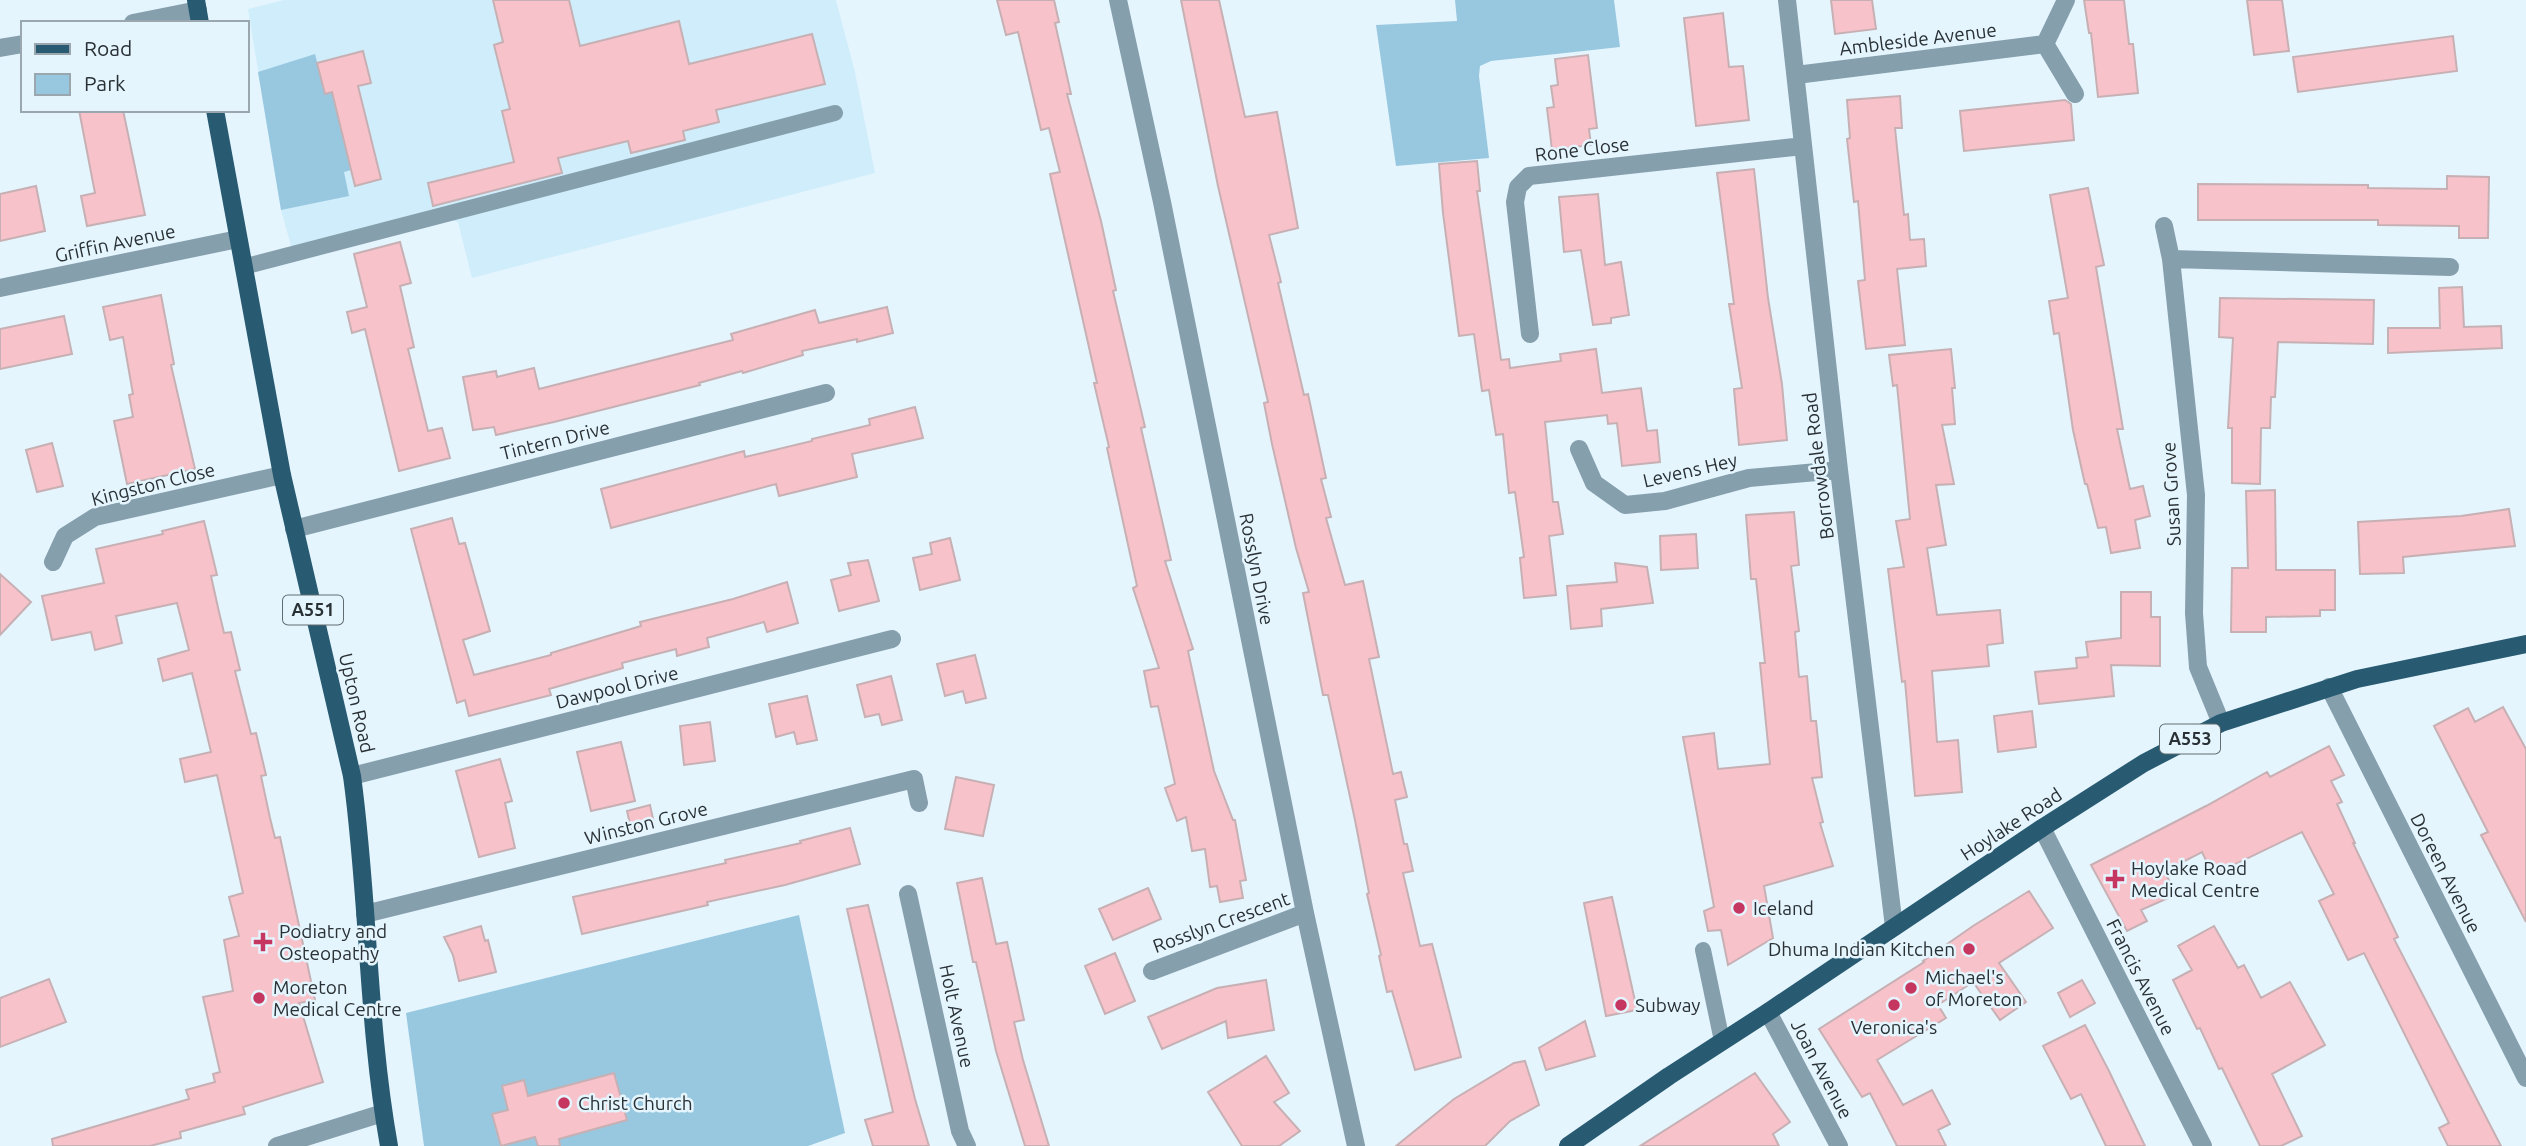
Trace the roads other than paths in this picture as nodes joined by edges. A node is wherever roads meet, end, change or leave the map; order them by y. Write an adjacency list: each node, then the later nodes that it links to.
1 (1118, 0): 36 (street, Rosslyn Drive)
2 (1787, 0): 9 (street, Borrowdale Road)
3 (2066, 0): 7 (street)
4 (198, 11): 5 (street)
5 (144, 21)
6 (21, 44): 8 (street)
7 (2045, 44): 9 (street, Ambleside Avenue); 10 (street)
8 (0, 48)
9 (1796, 75): 13 (street, Borrowdale Road)
10 (2076, 94)
11 (215, 112): 15 (main road, Upton Road / A551)
12 (835, 113): 17 (lane)
13 (1803, 146): 20 (street, Rone Close); 23 (street, Borrowdale Road)
14 (2164, 226): 16 (street, Susan Grove)
15 (238, 239): 17 (main road, Upton Road / A551); 19 (street, Griffin Avenue)
16 (2171, 259): 18 (street); 30 (street, Susan Grove)
17 (243, 267): 24 (main road, Upton Road / A551)
18 (2450, 267)
19 (0, 288)
20 (1530, 334)
21 (826, 393): 25 (street, Tintern Drive)
22 (1579, 450): 23 (street, Levens Hey)
23 (1839, 470): 37 (street, Borrowdale Road)
24 (282, 475): 25 (main road, Upton Road / A551); 26 (street, Kingston Close)
25 (294, 529): 31 (main road, Upton Road / A551)
26 (53, 562)
27 (892, 639): 31 (street, Dawpool Drive)
28 (2526, 644): 29 (main road, Hoylake Road / A553)
29 (2329, 687): 30 (main road, Hoylake Road / A553); 42 (street, Doreen Avenue)
30 (2221, 723): 33 (main road, Hoylake Road / A553)
31 (352, 776): 35 (main road, Upton Road / A551)
32 (919, 803): 35 (street, Winston Grove)
33 (2042, 828): 37 (main road, Hoylake Road / A553); 50 (street, Francis Avenue)
34 (908, 894): 47 (street, Holt Avenue)
35 (365, 914): 43 (main road, Upton Road / A551)
36 (1306, 914): 39 (street, Rosslyn Crescent); 44 (street, Rosslyn Drive)
37 (1894, 928): 40 (main road, Hoylake Road / A553)
38 (1703, 950): 41 (lane)
39 (1152, 971)
40 (1768, 1012): 41 (main road, Hoylake Road / A553); 49 (street, Joan Avenue)
41 (1722, 1041): 48 (main road, Hoylake Road / A553)
42 (2526, 1078)
43 (383, 1113): 45 (street); 46 (main road, Upton Road / A551)
44 (1352, 1144)
45 (278, 1146)
46 (389, 1146)
47 (967, 1146)
48 (1568, 1146)
49 (1839, 1146)
50 (2203, 1146)

